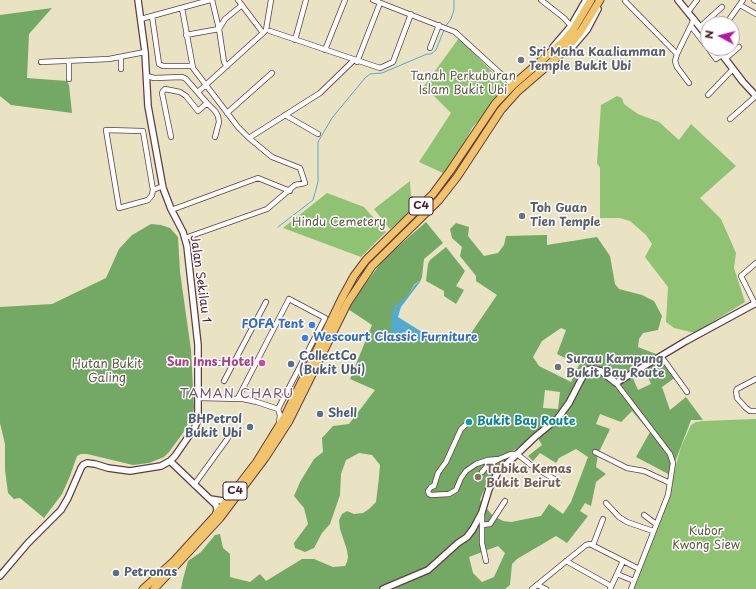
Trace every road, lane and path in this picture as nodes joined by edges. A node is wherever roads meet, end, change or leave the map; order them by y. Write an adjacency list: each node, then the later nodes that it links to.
1 (138, 0): 27 (street, Jalan Sekilau 1)
2 (211, 0): 20 (street); 33 (street)
3 (238, 0): 17 (street)
4 (271, 0): 35 (street)
5 (306, 0): 38 (street)
6 (345, 0): 40 (street)
7 (373, 0): 16 (street)
8 (542, 0): 30 (street)
9 (586, 0): 30 (street, C4)
10 (591, 0): 42 (main road, C4)
11 (602, 0): 42 (main road, C4); 52 (street, C4)
12 (678, 0): 21 (street)
13 (697, 0): 21 (street)
14 (744, 0): 18 (street)
15 (625, 1): 43 (street)
16 (380, 3): 22 (street); 48 (street)
17 (242, 5): 33 (street); 35 (street)
18 (740, 5): 23 (street); 26 (street)
19 (722, 7): 25 (street)
20 (182, 8): 24 (street); 36 (street)
21 (688, 12): 28 (street)
22 (411, 14): 29 (street); 48 (street)
23 (756, 14)
24 (152, 16): 27 (street); 50 (street)
25 (712, 16)
26 (732, 16)
27 (141, 19): 41 (street, Jalan Sekilau 1)
28 (694, 19): 31 (street); 32 (street)
29 (440, 26): 39 (street); 59 (street)
30 (571, 26): 52 (street, C4)
31 (691, 26): 37 (street); 43 (street)
32 (700, 27)
33 (219, 29): 36 (street); 51 (street)
34 (270, 31): 38 (street)
35 (263, 33): 51 (street)
36 (186, 36): 50 (street)
37 (700, 38)
38 (295, 40): 40 (street)
39 (430, 48)
40 (325, 50): 48 (street)
41 (145, 52): 45 (street); 56 (street, Jalan Sekilau 1)
42 (558, 52): 52 (main road, C4)
43 (677, 54): 58 (street)
44 (714, 56): 46 (street)
45 (121, 57): 47 (street); 53 (street)
46 (724, 57): 54 (street)
47 (69, 61): 49 (street); 57 (street)
48 (356, 61): 66 (street)
49 (41, 62)
50 (192, 66): 60 (street)
51 (226, 66): 60 (street)
52 (537, 68): 59 (main road, C4); 117 (main road, C4)
53 (121, 69)
54 (733, 69): 62 (street); 63 (street)
55 (272, 73): 65 (street)
56 (147, 76): 61 (street); 72 (street, Jalan Sekilau 1)
57 (69, 79)
58 (689, 83)
59 (513, 84): 92 (main road, C4)
60 (205, 85): 61 (street); 65 (street)
61 (198, 92): 64 (street)
62 (708, 95)
63 (756, 96): 67 (street)
64 (207, 103): 69 (street); 70 (street)
65 (227, 113): 71 (street)
66 (285, 116): 68 (street); 71 (street)
67 (730, 119)
68 (318, 134)
69 (171, 137)
70 (215, 137)
71 (249, 138): 74 (street)
72 (163, 186): 73 (street); 75 (street, Jalan Sekilau 1)
73 (153, 190): 73 (street)
74 (290, 190): 75 (street); 76 (street)
75 (171, 209): 76 (street, Jalan Sekilau 1)
76 (185, 238): 81 (street, Jalan Sekilau 1)
77 (756, 262): 79 (street)
78 (266, 302): 82 (street)
79 (756, 303): 80 (street)
80 (661, 356): 85 (street); 86 (street)
81 (198, 363): 82 (street); 87 (street, Jalan Sekilau 1)
82 (235, 363): 84 (street)
83 (756, 379): 90 (street)
84 (224, 381)
85 (616, 383): 95 (street); 100 (street)
86 (687, 392)
87 (198, 398): 88 (street); 97 (street, Jalan Sekilau 1)
88 (238, 398): 89 (street); 89 (street)
89 (278, 410): 92 (street)
90 (756, 411)
91 (469, 422): 96 (street)
92 (277, 429): 102 (main road, C4)
93 (228, 438): 101 (street)
94 (595, 452): 100 (street)
95 (517, 454): 96 (street); 99 (street); 106 (street)
96 (499, 459): 98 (street)
97 (170, 461): 101 (street); 120 (street)
98 (482, 472)
99 (559, 482)
100 (670, 483): 110 (street)
101 (194, 485): 103 (street)
102 (231, 496): 103 (street); 108 (main road, C4)
103 (209, 499): 108 (street)
104 (505, 501): 111 (street)
105 (606, 503): 112 (street)
106 (482, 512): 111 (street); 128 (street)
107 (644, 515): 110 (street)
108 (215, 516): 117 (main road, C4)
109 (603, 519): 113 (street)
110 (656, 524): 112 (street)
111 (482, 525): 114 (street)
112 (653, 531): 118 (street)
113 (591, 545): 115 (street); 116 (street)
114 (486, 561)
115 (566, 561): 122 (street); 123 (street)
116 (623, 561): 118 (street); 119 (street)
117 (176, 562): 124 (main road, C4); 125 (main road); 126 (main road, C4); 127 (main road)
118 (639, 569): 121 (street)
119 (617, 574): 121 (street); 123 (street)
120 (0, 576)
121 (634, 581): 131 (street)
122 (538, 585): 129 (street); 130 (street)
123 (611, 588)
124 (143, 589)
125 (147, 589)
126 (154, 589)
127 (158, 589)
128 (383, 589)
129 (532, 589)
130 (546, 589)
131 (631, 589)

